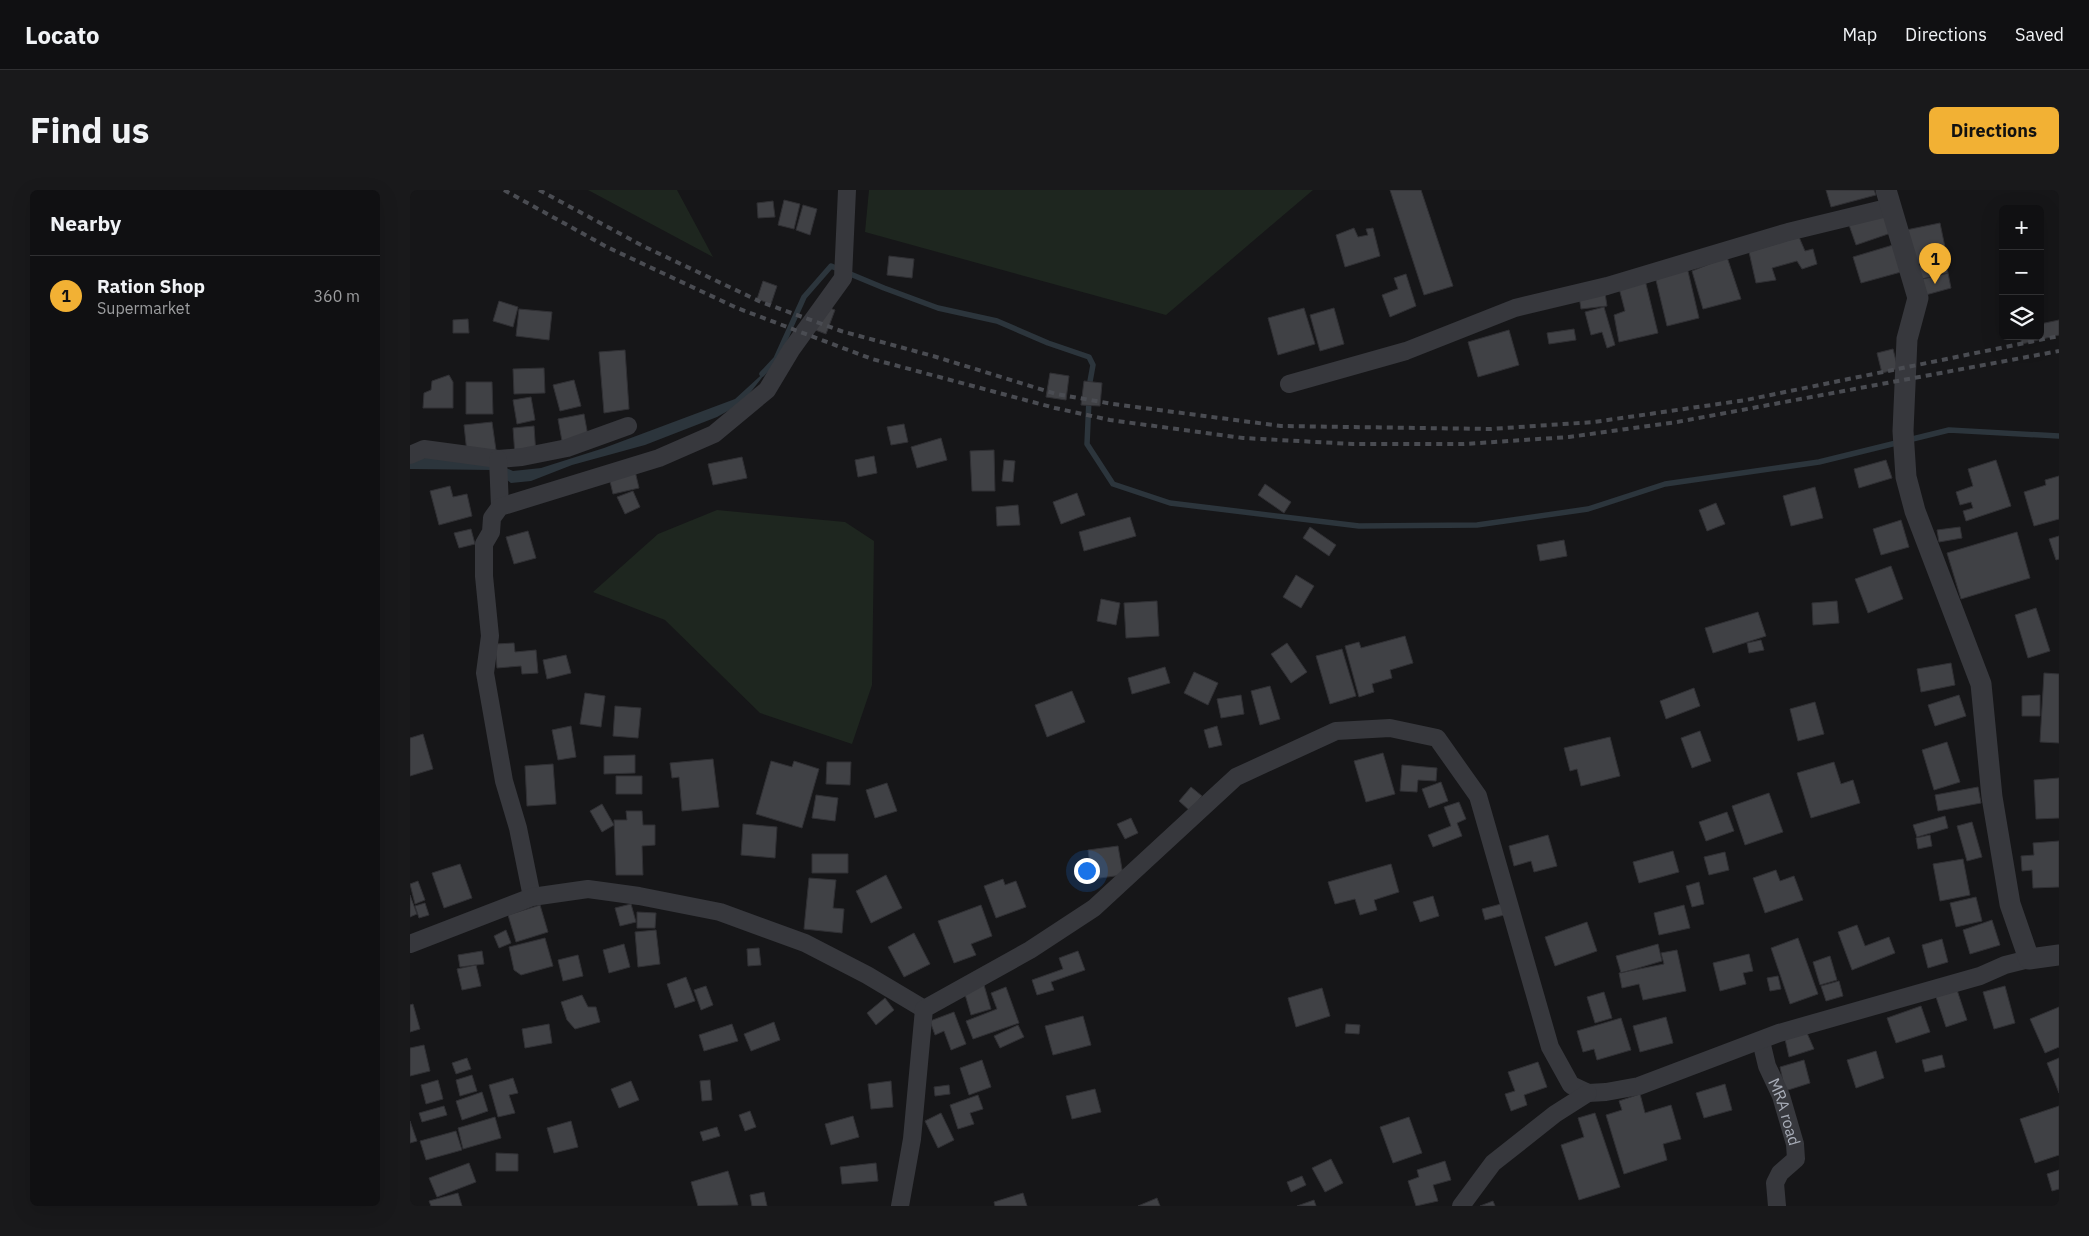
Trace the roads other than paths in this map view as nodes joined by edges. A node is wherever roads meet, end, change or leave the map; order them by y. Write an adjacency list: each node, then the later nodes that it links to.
1 (847, 190): 7 (street)
2 (1888, 198): 3 (street); 11 (street)
3 (1288, 384)
4 (628, 426): 6 (street)
5 (410, 455): 6 (street)
6 (498, 459): 7 (street)
7 (500, 507): 8 (street)
8 (532, 897): 9 (street); 12 (street)
9 (410, 944)
10 (2059, 955): 11 (street)
11 (2029, 959): 13 (street)
12 (924, 1009): 14 (street); 15 (street)
13 (1761, 1041): 14 (street); 17 (street, MRA road)
14 (1588, 1093): 16 (street)
15 (900, 1206)
16 (1461, 1206)
17 (1777, 1206)

